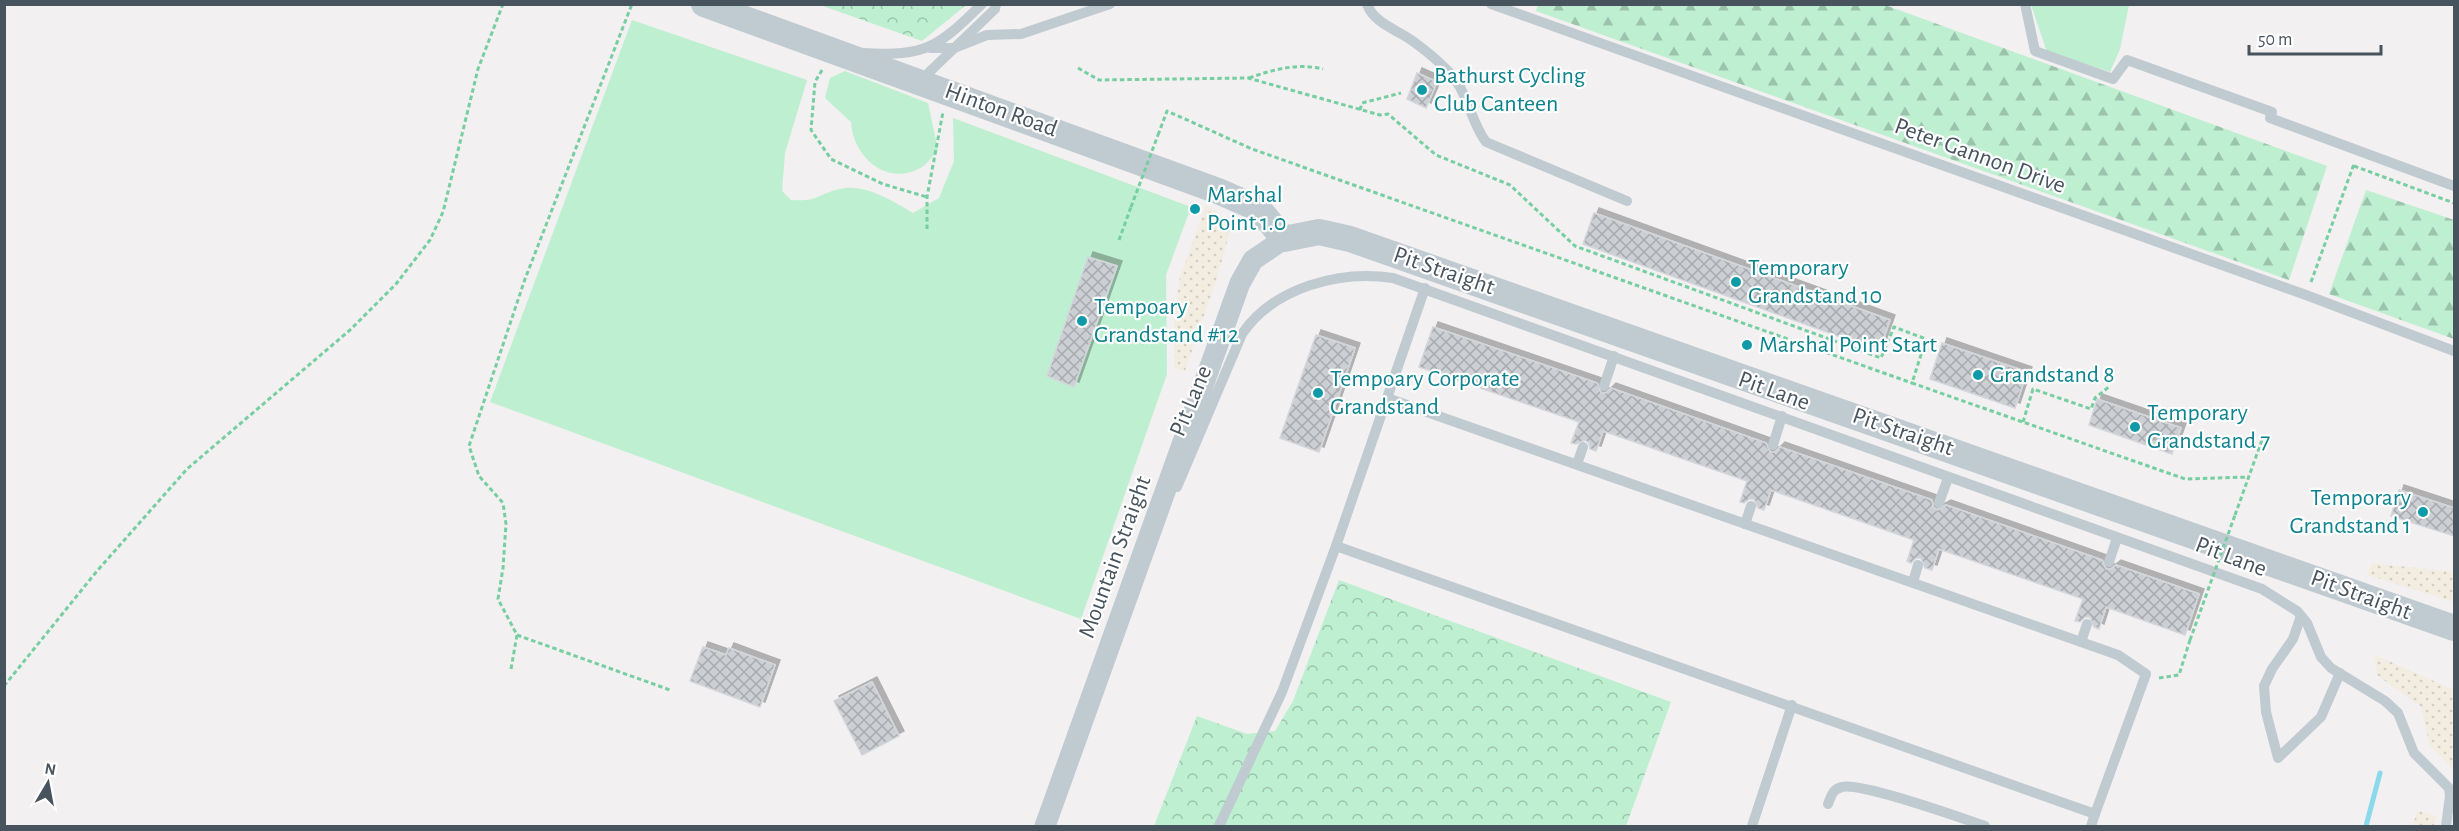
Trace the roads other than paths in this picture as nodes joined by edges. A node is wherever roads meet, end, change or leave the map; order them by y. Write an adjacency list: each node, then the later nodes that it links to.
1 (704, 4): 10 (street, Hinton Road)
2 (982, 4): 8 (lane)
3 (996, 4): 9 (lane)
4 (1110, 4): 9 (lane)
5 (1367, 4): 13 (lane)
6 (1491, 4): 16 (lane, Peter Gannon Drive)
7 (2025, 4): 12 (lane)
8 (930, 48): 9 (lane); 10 (lane)
9 (954, 48): 11 (lane)
10 (833, 50): 11 (street, Hinton Road)
11 (920, 81): 14 (street, Hinton Road)
12 (2454, 186)
13 (1627, 201)
14 (1284, 239): 33 (street, Mountain Straight); 36 (street, Pit Straight)
15 (1425, 288): 17 (lane, Pit Lane); 19 (lane); 33 (lane, Pit Lane)
16 (2454, 351)
17 (1614, 356): 18 (lane); 20 (lane, Pit Lane)
18 (1604, 386)
19 (1387, 398): 23 (lane); 29 (lane)
20 (1782, 416): 21 (lane); 24 (lane, Pit Lane)
21 (1773, 445)
22 (1583, 447): 23 (lane)
23 (1578, 464): 27 (lane)
24 (1948, 478): 25 (lane); 28 (lane, Pit Lane)
25 (1939, 503)
26 (1751, 506): 27 (lane)
27 (1745, 524): 32 (lane)
28 (2117, 538): 30 (lane); 34 (lane, Pit Lane)
29 (1335, 546): 39 (lane); 43 (lane)
30 (2109, 562)
31 (1918, 565): 32 (lane)
32 (1913, 582): 37 (lane)
33 (1130, 593): 42 (street, Mountain Straight)
34 (2301, 616): 38 (lane, Pit Lane); 38 (lane)
35 (2087, 624): 37 (lane)
36 (2454, 628)
37 (2081, 642): 41 (lane)
38 (2340, 674): 47 (lane, Pit Lane)
39 (1792, 705): 41 (lane); 44 (lane)
40 (1828, 804): 45 (lane)
41 (2096, 814): 46 (lane)
42 (1045, 826)
43 (1219, 826)
44 (1752, 826)
45 (1985, 826)
46 (2091, 826)
47 (2446, 826)

